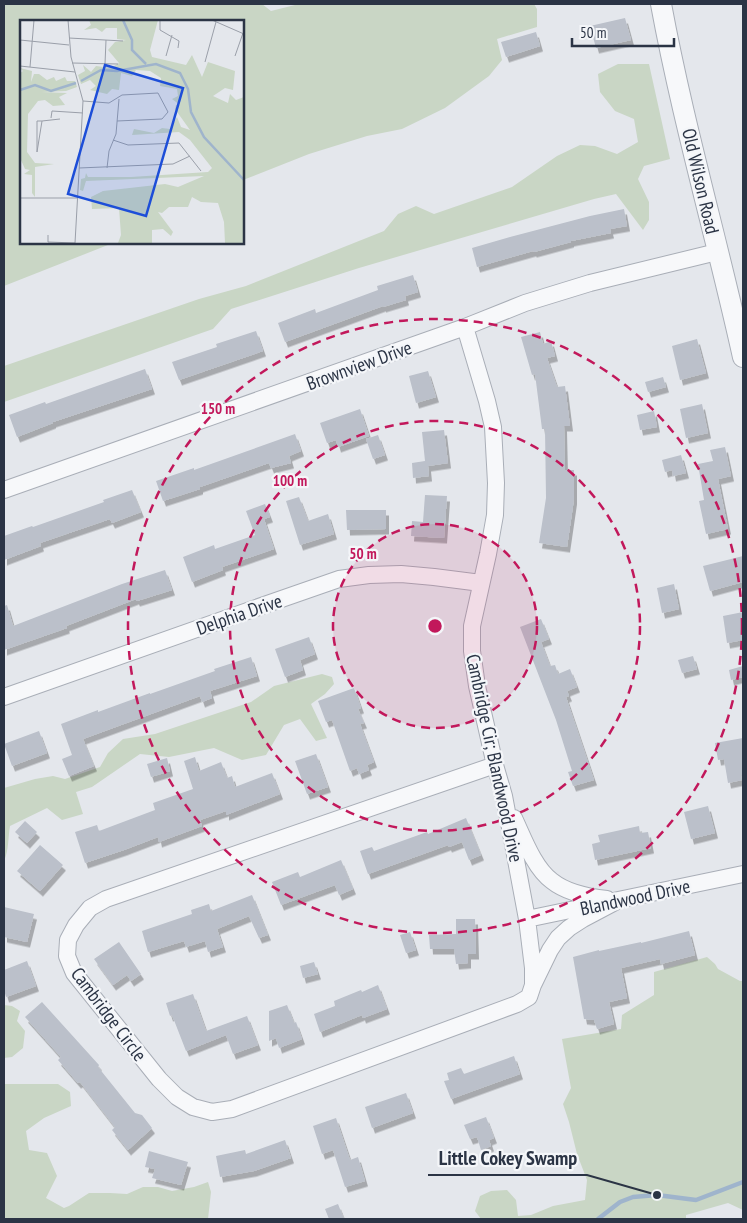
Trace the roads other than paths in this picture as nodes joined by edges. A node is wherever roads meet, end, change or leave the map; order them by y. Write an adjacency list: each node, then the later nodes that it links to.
1 (661, 4): 2 (street, Old Wilson Road)
2 (717, 252): 3 (street, Brownview Drive); 4 (street, Old Wilson Road)
3 (465, 327): 5 (street, Brownview Drive); 6 (street, Cambridge Cir; Blandwood Drive)
4 (743, 357)
5 (4, 490)
6 (481, 583): 7 (street, Delphia Drive); 8 (street, Cambridge Cir; Blandwood Drive)
7 (4, 697)
8 (495, 765): 9 (street, Cambridge Cir; Blandwood Drive); 13 (street, Cambridge Circle)
9 (504, 796): 11 (street); 12 (street, Cambridge Cir; Blandwood Drive)
10 (743, 874): 11 (street, Blandwood Drive)
11 (617, 901): 12 (street, Blandwood Drive); 13 (street, Cambridge Circle)
12 (527, 919): 13 (street, Cambridge Cir; Blandwood Drive)
13 (533, 985)

